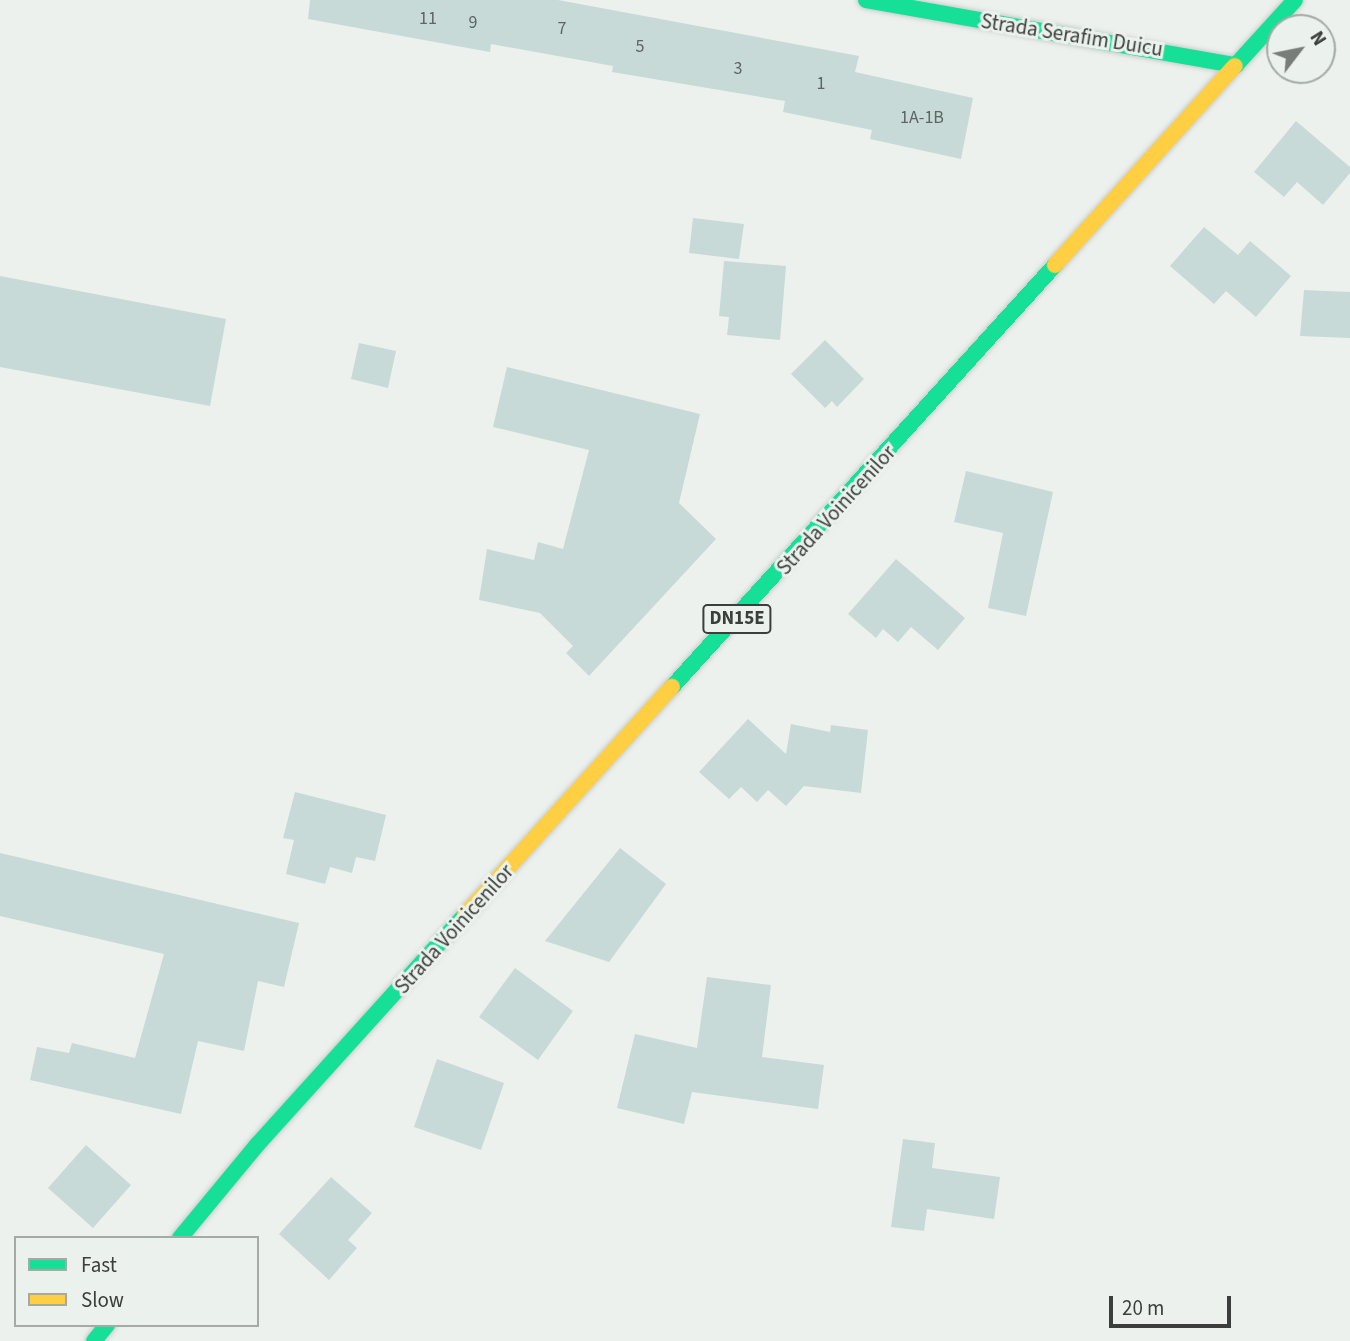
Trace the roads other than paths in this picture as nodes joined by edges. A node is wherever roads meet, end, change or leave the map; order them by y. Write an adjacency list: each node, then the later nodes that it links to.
1 (866, 0): 3 (main road, Strada Serafim Duicu)
2 (1295, 0): 3 (main road, Strada Voinicenilor / DN15E)
3 (1236, 65): 4 (main road, Strada Voinicenilor / DN15E)
4 (182, 1236)
5 (105, 1327): 6 (main road)
6 (94, 1341)

